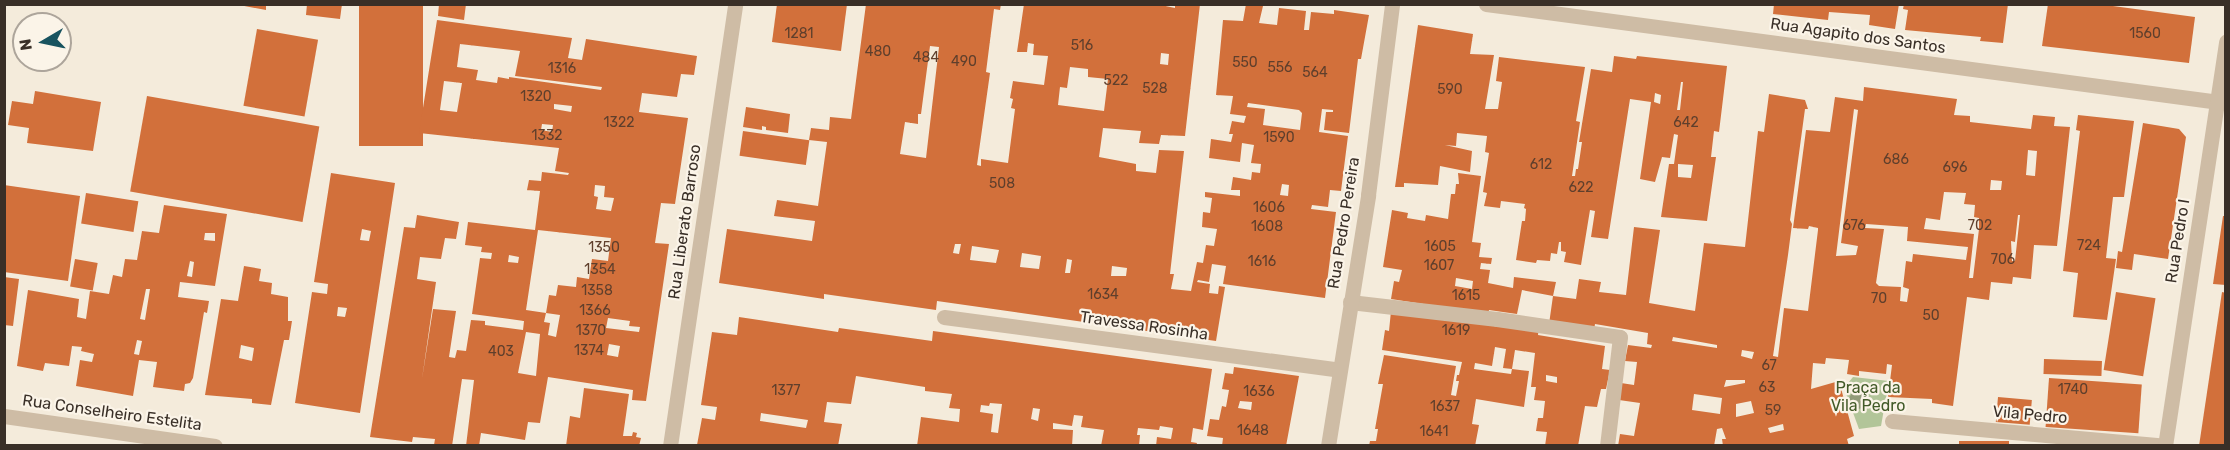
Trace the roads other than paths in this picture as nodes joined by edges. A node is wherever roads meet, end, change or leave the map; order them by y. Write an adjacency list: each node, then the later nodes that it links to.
1 (735, 4): 12 (street, Rua Liberato Barroso)
2 (1392, 4): 6 (street, Rua Pedro Pereira)
3 (1486, 4): 5 (street, Rua Agapito dos Santos)
4 (2226, 42): 5 (street, Rua Pedro I)
5 (2221, 103): 15 (street, Rua Pedro I)
6 (1350, 302): 8 (street, Rua Pedro Pereira); 14 (street)
7 (944, 317): 8 (street, Travessa Rosinha)
8 (1339, 370): 13 (street, Rua Pedro Pereira)
9 (4, 416): 11 (street, Rua Conselheiro Estelita)
10 (1892, 421): 15 (street, Vila Pedro)
11 (215, 446)
12 (670, 446)
13 (1328, 446)
14 (1607, 446)
15 (2165, 446)

